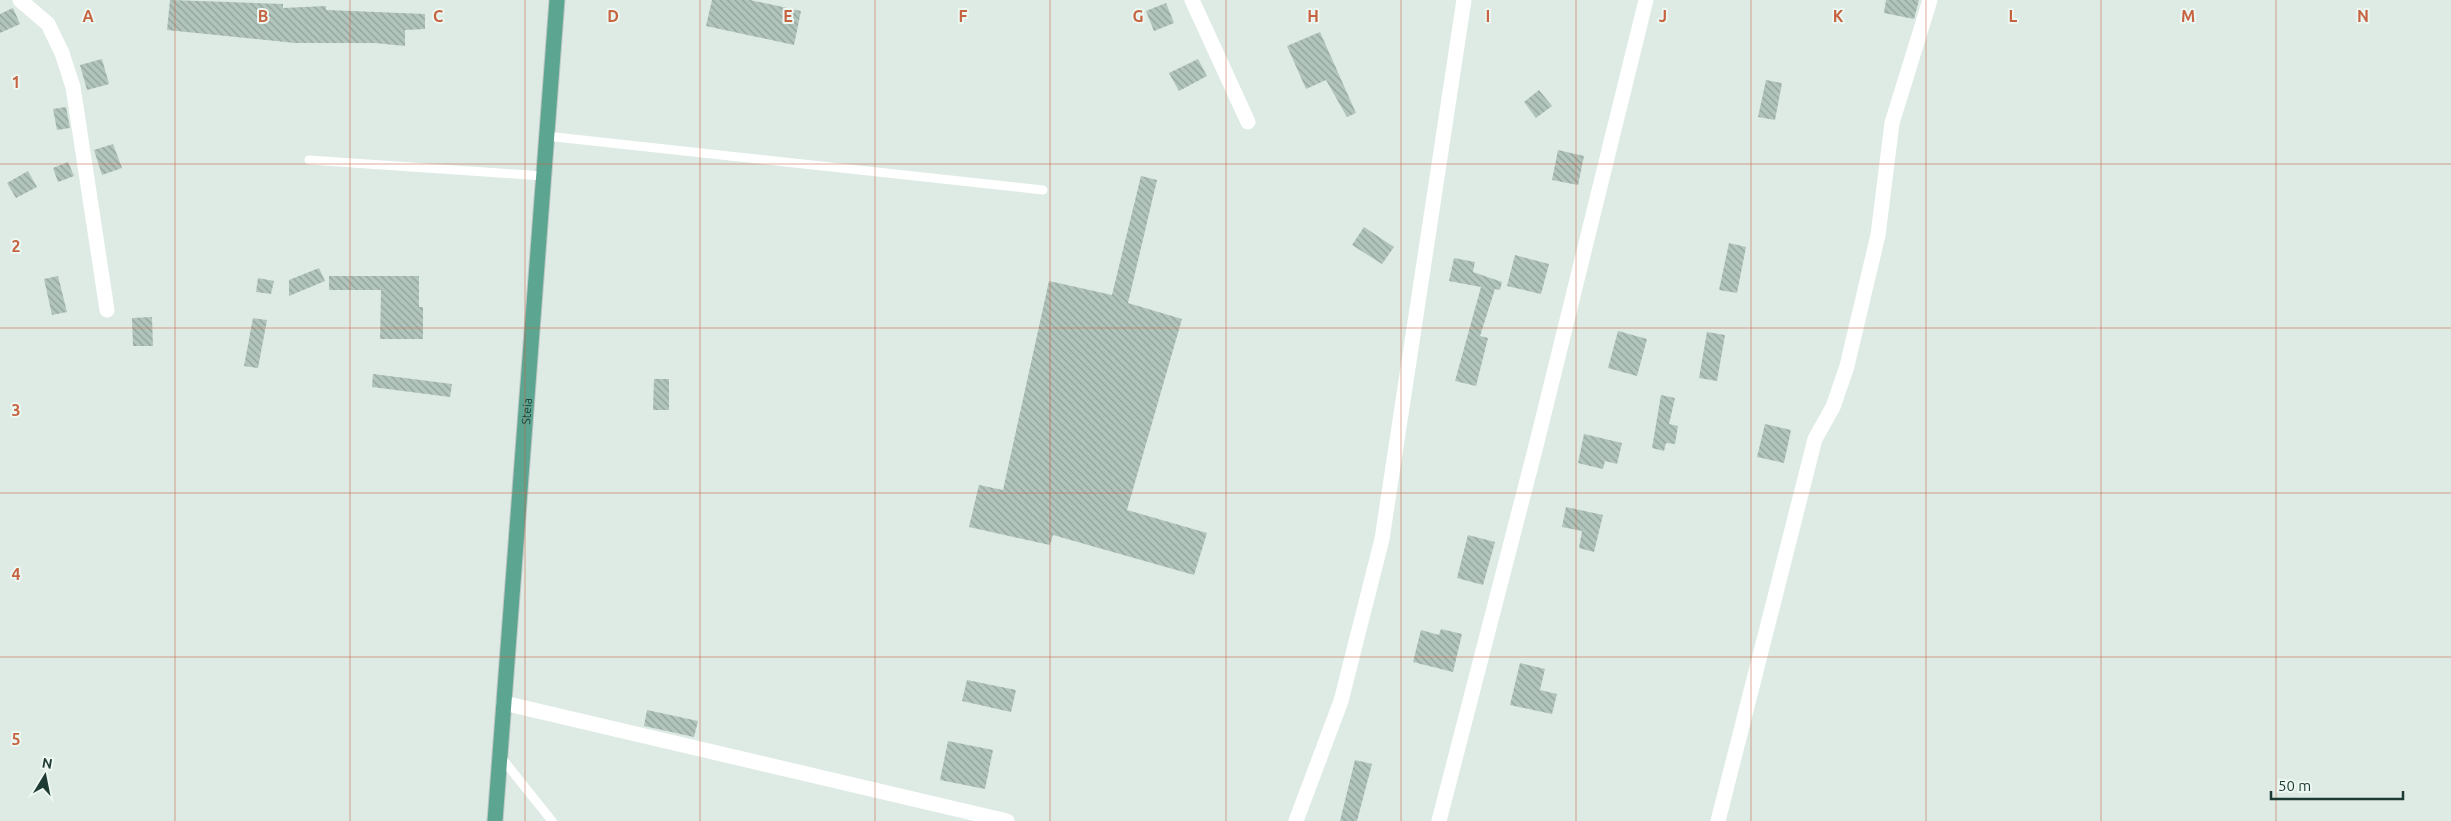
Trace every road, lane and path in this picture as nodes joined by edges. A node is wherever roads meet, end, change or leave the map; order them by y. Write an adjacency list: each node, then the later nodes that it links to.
1 (557, 0): 8 (main road, Steia)
2 (1192, 0): 7 (street)
3 (1464, 0): 18 (street)
4 (1646, 0): 19 (street)
5 (1930, 0): 20 (street)
6 (22, 1): 12 (street)
7 (1248, 122)
8 (546, 136): 10 (main road, Steia); 11 (lane)
9 (309, 160): 10 (lane)
10 (543, 176): 13 (main road, Steia)
11 (1043, 190)
12 (107, 310)
13 (504, 703): 14 (main road, Steia); 17 (street)
14 (500, 756): 15 (main road, Steia); 16 (lane)
15 (495, 821)
16 (552, 821)
17 (1007, 821)
18 (1296, 821)
19 (1440, 821)
20 (1718, 821)

